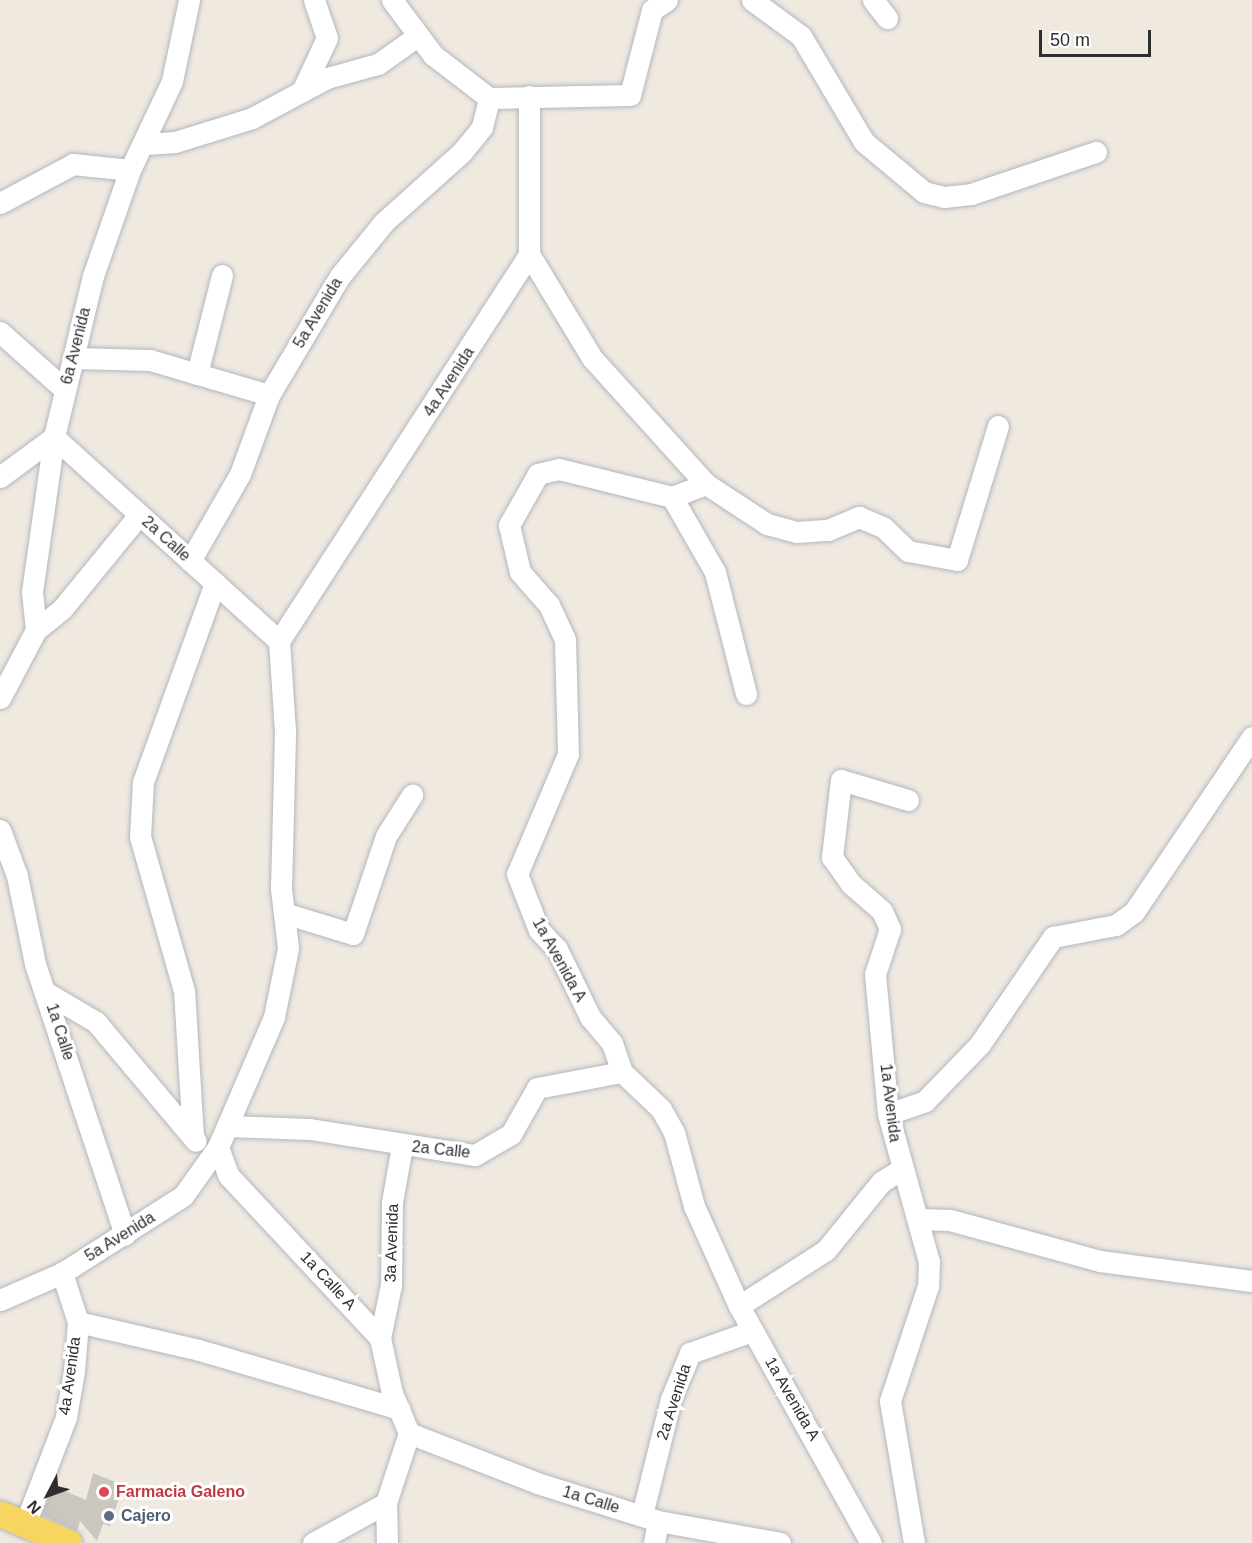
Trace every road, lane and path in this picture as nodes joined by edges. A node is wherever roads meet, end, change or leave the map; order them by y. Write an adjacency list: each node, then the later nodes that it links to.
1 (189, 0): 12 (street, 6a Avenida)
2 (314, 0): 9 (street)
3 (392, 0): 8 (street)
4 (667, 0): 10 (street)
5 (752, 0): 13 (street)
6 (873, 0): 7 (street)
7 (887, 18)
8 (416, 38): 9 (street); 11 (street)
9 (303, 89): 12 (street)
10 (529, 96): 11 (street); 16 (street)
11 (489, 98): 22 (street, 5a Avenida)
12 (145, 144): 14 (street, 6a Avenida)
13 (1096, 152)
14 (130, 170): 15 (street); 19 (street, 6a Avenida)
15 (0, 202)
16 (529, 254): 26 (street); 32 (street, 4a Avenida)
17 (222, 275): 20 (street)
18 (0, 332): 21 (street)
19 (74, 358): 20 (street); 21 (street, 6a Avenida)
20 (197, 374): 22 (street)
21 (64, 389): 24 (street, 6a Avenida)
22 (269, 395): 29 (street, 5a Avenida)
23 (998, 426): 26 (street)
24 (54, 437): 25 (street); 28 (street, 2a Calle); 31 (street, 6a Avenida)
25 (0, 477)
26 (706, 484): 27 (street)
27 (672, 497): 33 (street); 41 (street, 1a Avenida A)
28 (139, 515): 29 (street, 2a Calle); 31 (street)
29 (190, 561): 30 (street, 2a Calle)
30 (215, 583): 32 (street, 2a Calle); 44 (street)
31 (36, 630): 34 (street)
32 (279, 641): 39 (street, 5a Avenida)
33 (746, 694)
34 (0, 698)
35 (1252, 737): 42 (street)
36 (412, 795): 39 (street)
37 (908, 800): 42 (street, 1a Avenida)
38 (0, 830): 40 (street, 1a Calle)
39 (284, 913): 43 (street, 5a Avenida)
40 (47, 993): 44 (street, 1a Calle A); 49 (street, 1a Calle)
41 (622, 1072): 45 (street, 2a Calle); 53 (street, 1a Avenida A)
42 (888, 1114): 47 (street, 1a Avenida)
43 (227, 1126): 45 (street, 2a Calle); 46 (street, 5a Avenida)
44 (194, 1137): 46 (street, 1a Calle A)
45 (402, 1146): 56 (street, 3a Avenida)
46 (214, 1152): 49 (street, 5a Avenida); 56 (street, 1a Calle A)
47 (900, 1170): 48 (street, 1a Avenida); 53 (street)
48 (919, 1219): 51 (street); 69 (street, 1a Avenida)
49 (125, 1234): 50 (street, 5a Avenida)
50 (62, 1273): 52 (street, 5a Avenida); 54 (street, 4a Avenida)
51 (1252, 1281)
52 (0, 1300)
53 (739, 1306): 55 (street, 1a Avenida A)
54 (78, 1322): 57 (street); 62 (street, 4a Avenida)
55 (752, 1331): 61 (street, 2a Avenida); 68 (street, 1a Avenida A)
56 (380, 1338): 57 (street, 1a Calle A)
57 (399, 1409): 58 (street, 1a Calle A)
58 (409, 1432): 59 (street); 61 (street, 1a Calle)
59 (386, 1503): 64 (street); 65 (street)
60 (0, 1514): 62 (main road)
61 (650, 1518): 66 (street, 2a Avenida); 67 (street, 1a Calle)
62 (20, 1533): 63 (main road)
63 (69, 1543)
64 (312, 1543)
65 (387, 1543)
66 (654, 1543)
67 (780, 1543)
68 (872, 1543)
69 (914, 1543)

